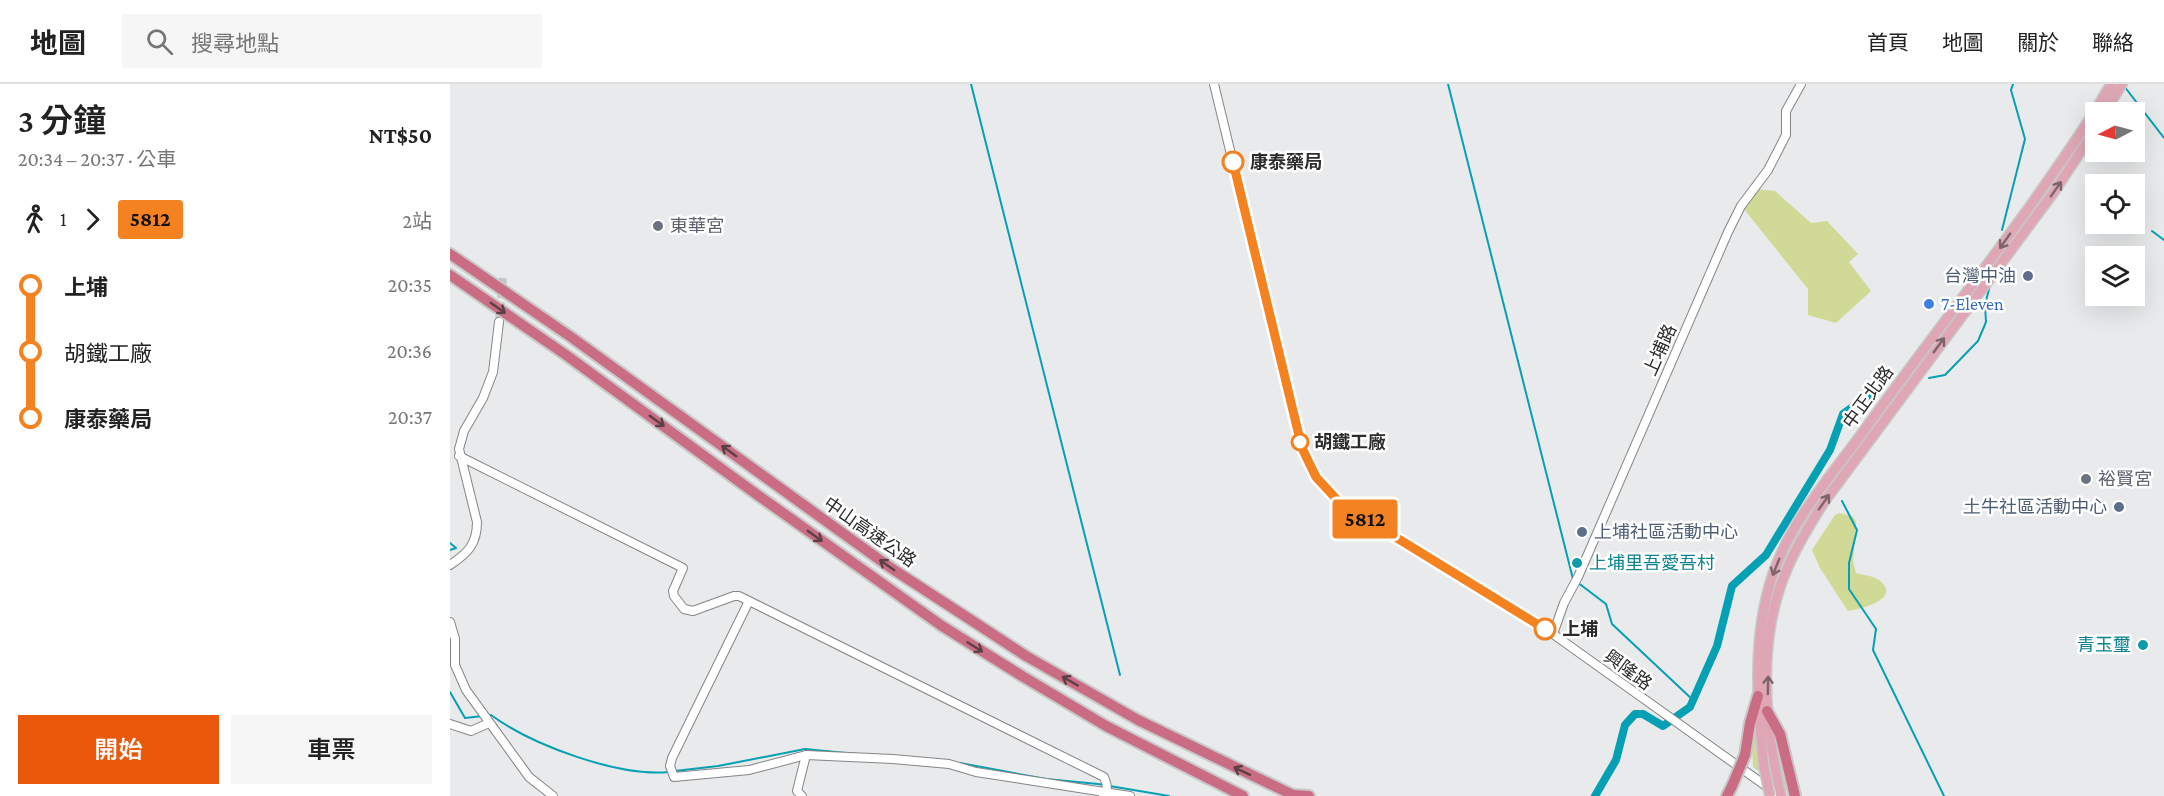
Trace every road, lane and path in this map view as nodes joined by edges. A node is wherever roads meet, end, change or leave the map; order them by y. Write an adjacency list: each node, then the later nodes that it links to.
1 (1214, 84): 14 (street, 興隆路)
2 (1801, 84): 14 (street, 上埔路)
3 (2122, 84): 5 (main road)
4 (2110, 86): 15 (main road, 中正北路, one-way to 15)
5 (2111, 102)
6 (2085, 145): 16 (main road, 中正北路, one-way to 6)
7 (450, 254): 26 (highway, 中山高速公路, one-way to 7)
8 (450, 275): 25 (highway, 中山高速公路, one-way to 25)
9 (499, 322): 10 (street)
10 (459, 456): 11 (street); 12 (street)
11 (450, 565)
12 (749, 601): 19 (street); 21 (street)
13 (450, 622): 17 (street)
14 (1553, 634): 29 (street, 興隆路)
15 (1758, 696): 20 (highway, bridge); 28 (main road, 中正北路, bridge)
16 (1767, 711): 29 (main road, 中正北路); 30 (highway)
17 (488, 722): 18 (street); 22 (street)
18 (450, 724)
19 (806, 755): 21 (street); 23 (street)
20 (1730, 791)
21 (1105, 794): 24 (street)
22 (553, 796)
23 (802, 796)
24 (1130, 796)
25 (1243, 796)
26 (1294, 796): 27 (highway)
27 (1309, 796)
28 (1770, 796)
29 (1781, 796)
30 (1795, 796)

